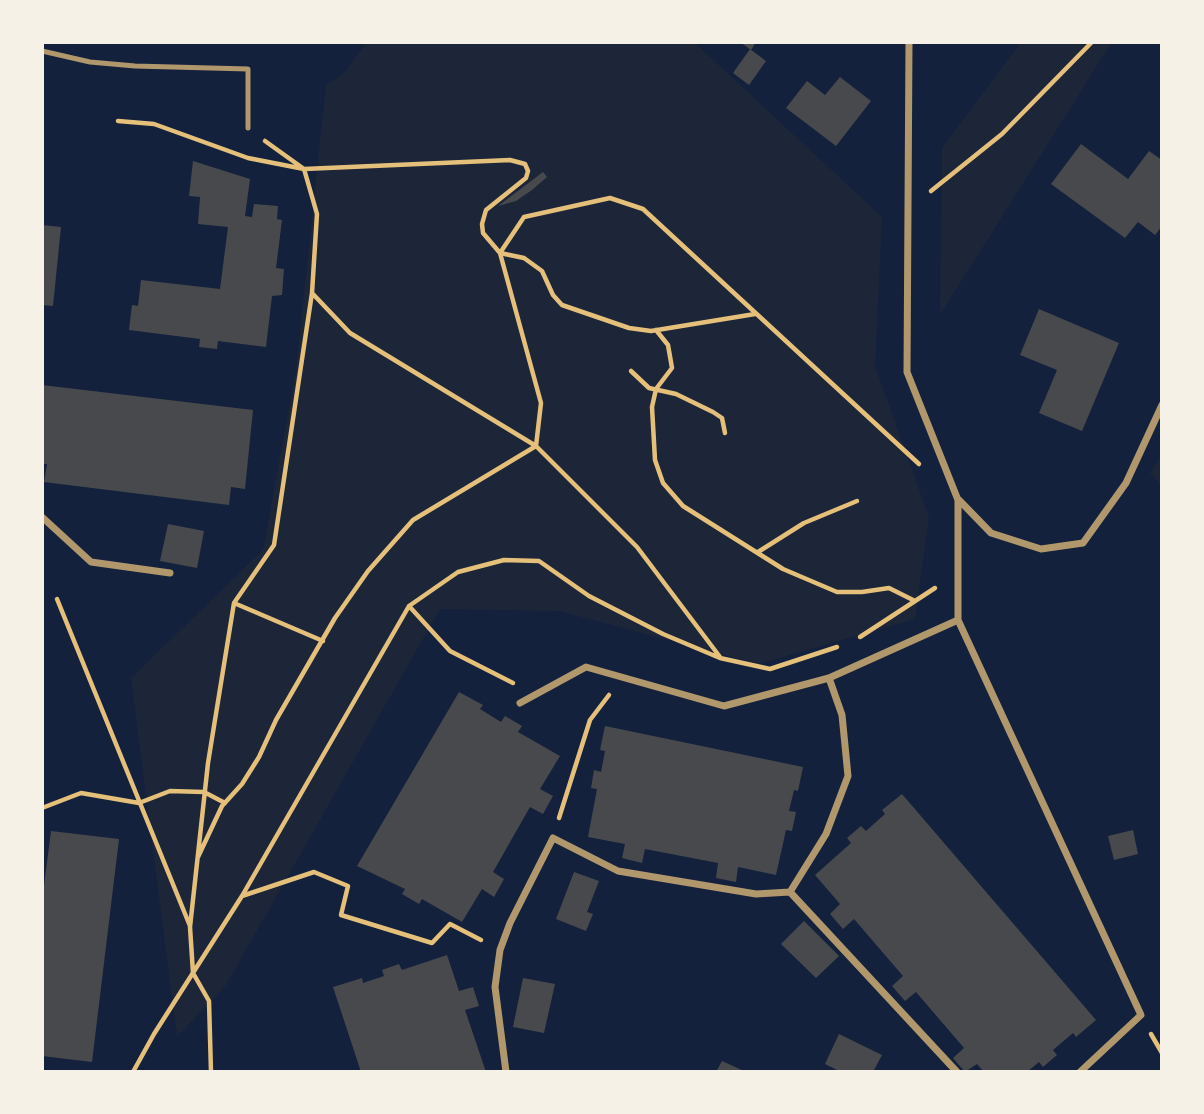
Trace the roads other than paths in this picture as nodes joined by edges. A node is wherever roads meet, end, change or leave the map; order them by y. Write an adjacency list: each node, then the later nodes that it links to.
1 (909, 42): 5 (street)
2 (42, 51): 3 (lane)
3 (248, 128)
4 (1162, 404): 5 (street)
5 (958, 500): 8 (street)
6 (42, 517): 7 (street)
7 (170, 573)
8 (958, 620): 9 (street); 14 (street)
9 (829, 678): 10 (street); 11 (street)
10 (520, 703)
11 (790, 892): 12 (street); 13 (street)
12 (506, 1072)
13 (957, 1072)
14 (1080, 1072)

